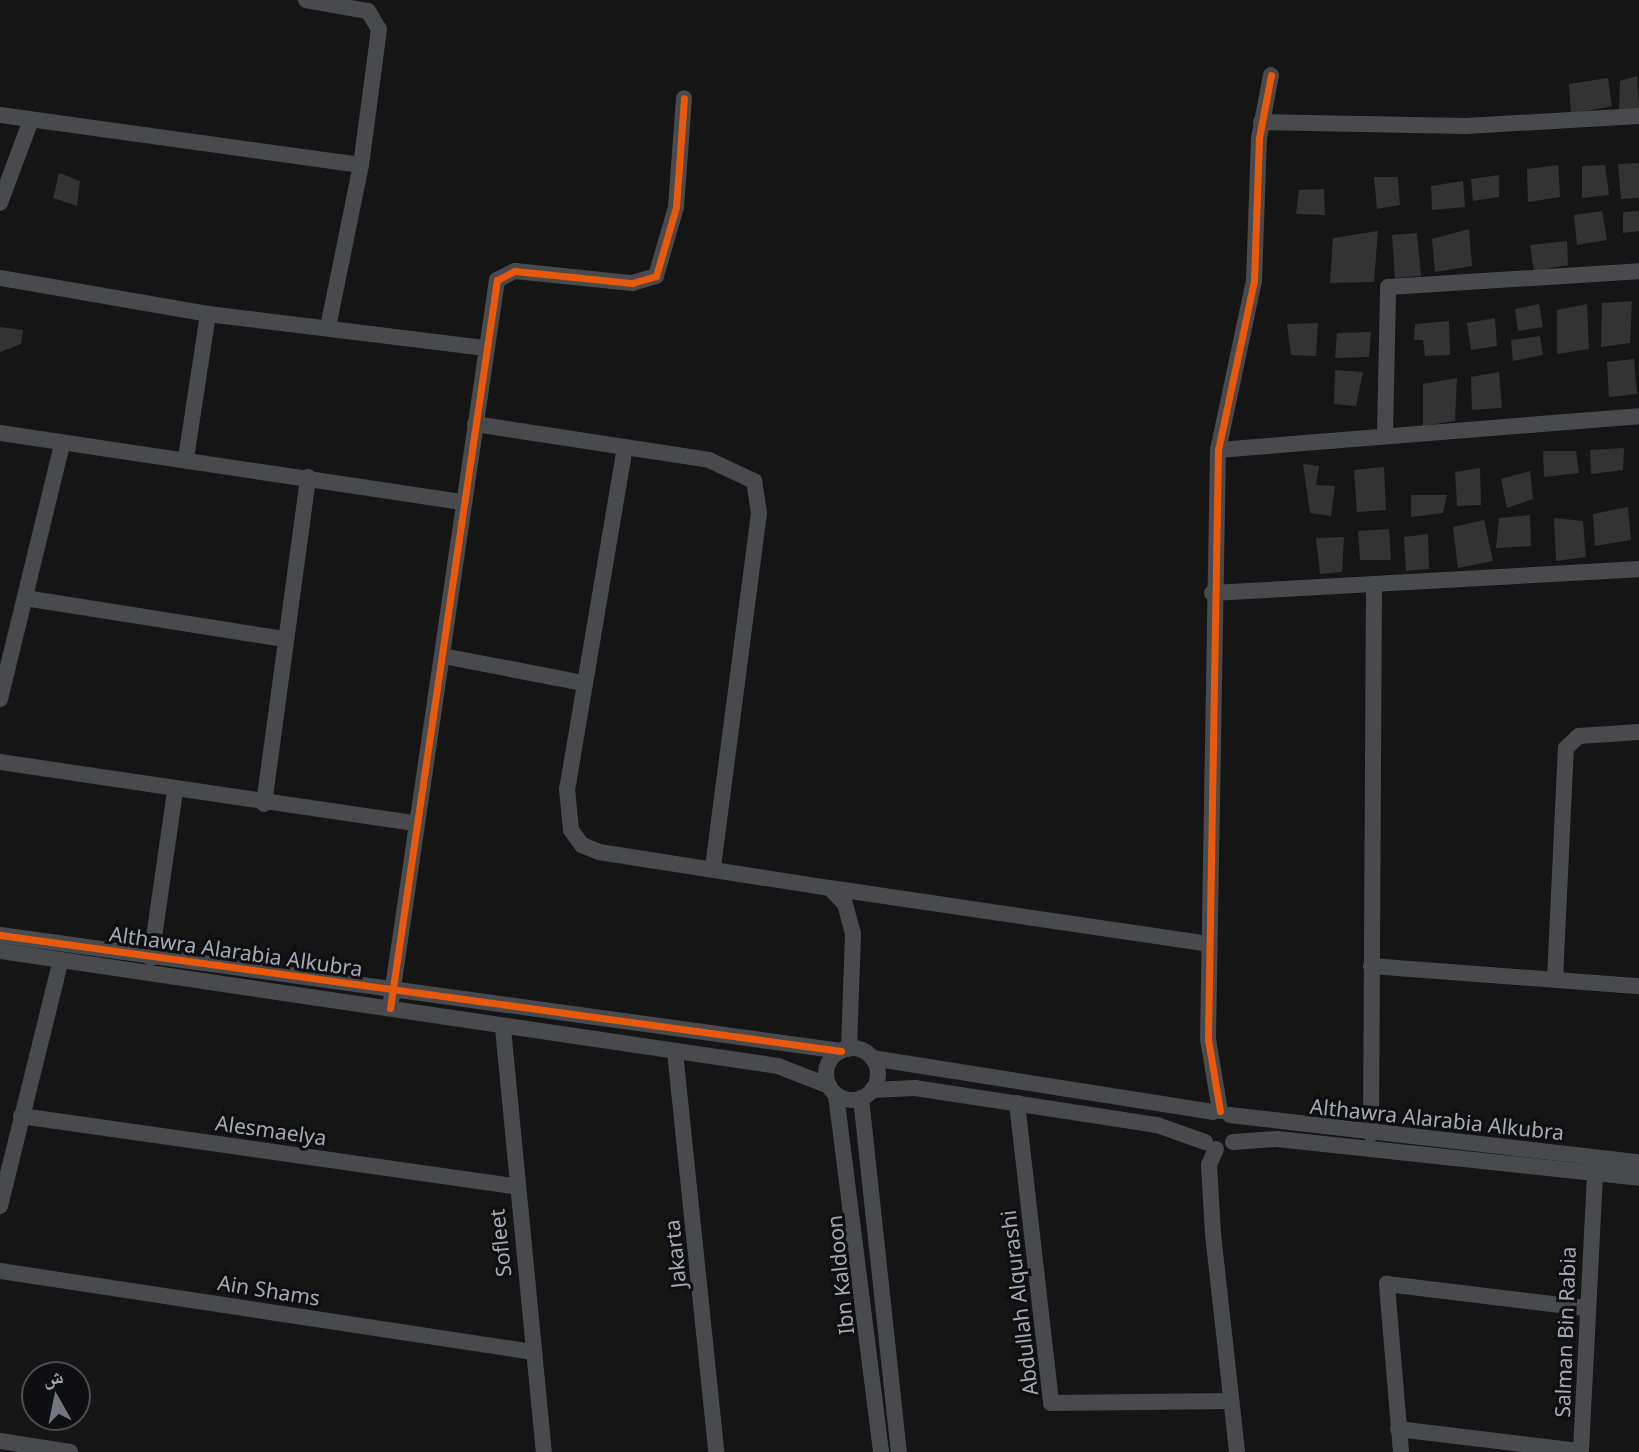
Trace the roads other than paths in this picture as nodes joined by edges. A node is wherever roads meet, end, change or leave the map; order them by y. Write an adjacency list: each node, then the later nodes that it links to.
1 (306, 0): 8 (street)
2 (1271, 75): 7 (street)
3 (684, 97): 14 (street)
4 (0, 115): 6 (street)
5 (1639, 116): 7 (street)
6 (31, 120): 8 (street); 9 (street)
7 (1261, 122): 21 (street)
8 (361, 166): 13 (street)
9 (0, 203)
10 (1639, 271): 18 (street)
11 (0, 278): 12 (street)
12 (208, 314): 13 (street); 22 (street)
13 (328, 327): 14 (street)
14 (486, 348): 16 (street)
15 (1639, 416): 18 (street)
16 (475, 424): 20 (street); 24 (street)
17 (0, 433): 19 (street)
18 (1385, 435): 21 (street)
19 (62, 444): 22 (street); 28 (street)
20 (625, 447): 31 (street); 38 (street)
21 (1218, 450): 27 (street)
22 (186, 458): 23 (street)
23 (308, 477): 24 (street); 29 (street)
24 (463, 502): 30 (street)
25 (1639, 569): 26 (street)
26 (1374, 588): 27 (street); 45 (street)
27 (1212, 593): 41 (street)
28 (25, 598): 29 (street); 32 (street)
29 (284, 639): 36 (street)
30 (443, 656): 31 (street); 37 (street)
31 (583, 683): 38 (street)
32 (0, 699)
33 (1639, 732): 46 (street)
34 (0, 762): 35 (street)
35 (175, 791): 36 (street); 43 (street)
36 (264, 804): 37 (street)
37 (415, 823): 48 (street)
38 (713, 868): 39 (street)
39 (830, 888): 41 (street); 52 (street)
40 (0, 935): 43 (street, Althawra Alarabia Alkubra)
41 (1209, 944): 59 (street)
42 (0, 951): 44 (street, Althawra Alarabia Alkubra)
43 (151, 958): 48 (street, Althawra Alarabia Alkubra)
44 (61, 960): 49 (street, Althawra Alarabia Alkubra); 60 (street)
45 (1371, 966): 46 (street); 61 (street)
46 (1555, 979): 47 (street)
47 (1639, 986)
48 (394, 991): 49 (street); 51 (street, Althawra Alarabia Alkubra)
49 (390, 1008): 50 (street, Althawra Alarabia Alkubra)
50 (503, 1028): 53 (street, Althawra Alarabia Alkubra); 67 (street, Sofleet)
51 (747, 1042): 52 (street, Althawra Alarabia Alkubra); 55 (street)
52 (845, 1050): 54 (street); 56 (street)
53 (675, 1052): 55 (street, Althawra Alarabia Alkubra); 77 (street, Jakarta)
54 (872, 1058): 57 (street); 59 (street, Althawra Alarabia Alkubra)
55 (745, 1063): 56 (street, Althawra Alarabia Alkubra)
56 (832, 1090): 57 (street); 78 (street, Ibn Kaldoon)
57 (867, 1094): 58 (street); 79 (street, Ibn Kaldoon)
58 (1017, 1103): 63 (street); 72 (street, Abdullah Alqurashi)
59 (1221, 1113): 61 (street, Althawra Alarabia Alkubra); 62 (street); 63 (street)
60 (21, 1116): 67 (street, Alesmaelya); 68 (street)
61 (1371, 1133): 65 (street, Althawra Alarabia Alkubra)
62 (1233, 1142): 63 (street, Althawra Alarabia Alkubra); 65 (street, Althawra Alarabia Alkubra)
63 (1210, 1146): 72 (street)
64 (1639, 1162): 65 (street, Althawra Alarabia Alkubra)
65 (1596, 1166): 66 (street, Althawra Alarabia Alkubra); 70 (street, Salman Bin Rabia)
66 (1639, 1178)
67 (516, 1186): 71 (street, Sofleet)
68 (0, 1206)
69 (0, 1271): 71 (street, Ain Shams)
70 (1584, 1308): 73 (street, Salman Bin Rabia); 73 (street)
71 (533, 1352): 76 (street, Sofleet)
72 (1231, 1401): 80 (street)
73 (1398, 1429): 81 (street)
74 (0, 1441): 75 (street)
75 (70, 1452)
76 (544, 1452)
77 (716, 1452)
78 (881, 1452)
79 (899, 1452)
80 (1237, 1452)
81 (1401, 1452)

